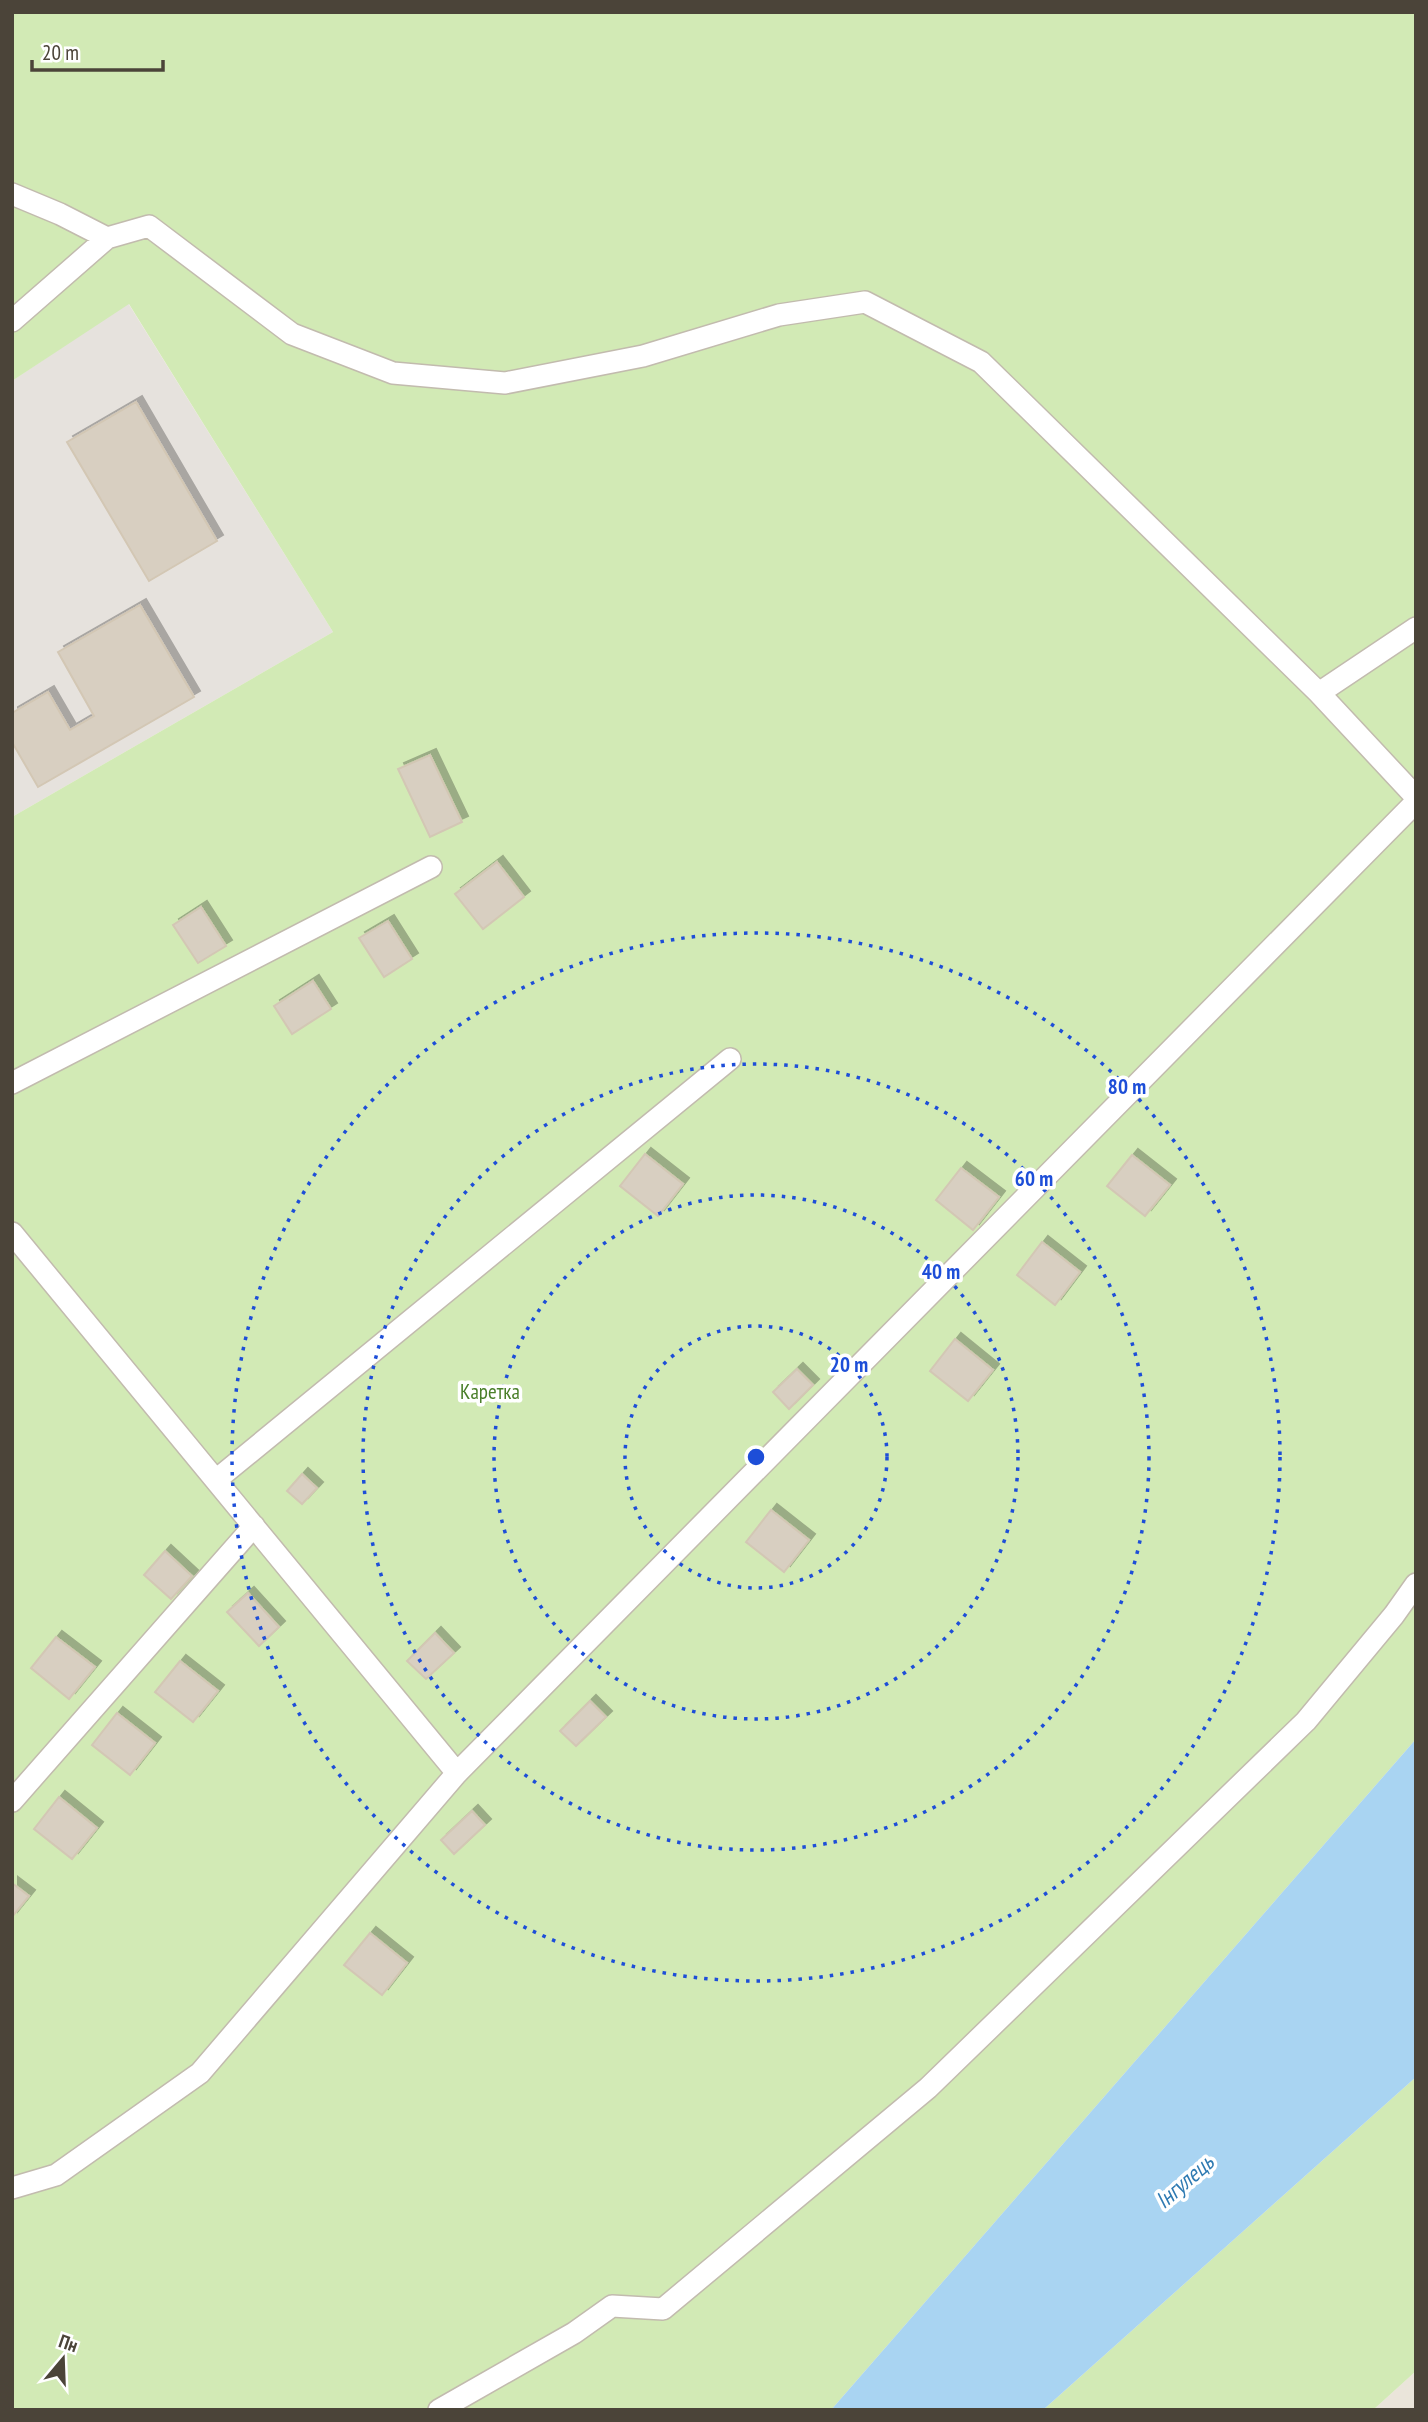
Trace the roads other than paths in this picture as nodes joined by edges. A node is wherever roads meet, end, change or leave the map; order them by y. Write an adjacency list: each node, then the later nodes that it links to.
1 (12, 194): 2 (lane)
2 (107, 238): 3 (lane); 5 (lane)
3 (12, 321)
4 (1416, 628): 5 (lane)
5 (1320, 693): 6 (lane)
6 (1416, 800): 14 (lane)
7 (431, 867): 9 (lane)
8 (730, 1059): 11 (lane)
9 (12, 1083)
10 (12, 1233): 11 (lane)
11 (216, 1480): 12 (lane)
12 (254, 1526): 14 (lane); 15 (lane)
13 (1416, 1584): 17 (lane)
14 (457, 1773): 16 (lane)
15 (12, 1801)
16 (12, 2188)
17 (439, 2410)

